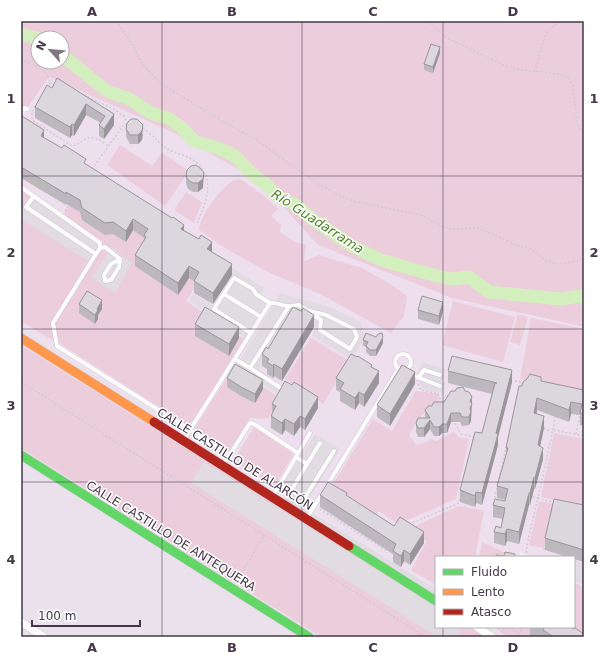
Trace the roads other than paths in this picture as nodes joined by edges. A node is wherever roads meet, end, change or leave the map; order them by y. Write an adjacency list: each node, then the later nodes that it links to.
1 (27, 109): 2 (lane)
2 (21, 110)
3 (21, 187): 4 (lane)
4 (34, 196): 5 (lane); 6 (lane)
5 (100, 248): 6 (lane); 7 (lane)
6 (96, 254): 21 (lane)
7 (120, 260): 7 (lane)
8 (224, 294): 9 (lane); 12 (lane); 13 (lane)
9 (270, 303): 10 (lane); 12 (lane)
10 (289, 306): 11 (lane); 16 (lane)
11 (305, 310): 11 (lane)
12 (261, 318): 13 (lane)
13 (251, 333): 15 (lane)
14 (21, 338): 23 (street, CALLE CASTILLO DE ALARCÓN)
15 (235, 359): 16 (lane); 21 (lane)
16 (250, 368): 20 (lane)
17 (440, 375): 18 (lane)
18 (418, 380): 19 (lane); 35 (lane)
19 (440, 386)
20 (281, 388)
21 (190, 430): 23 (lane); 27 (lane)
22 (310, 433): 28 (lane)
23 (184, 440): 30 (street, CALLE CASTILLO DE ALARCÓN)
24 (320, 443): 29 (lane)
25 (334, 451): 34 (lane)
26 (21, 455): 41 (street, CALLE CASTILLO DE ANTEQUERA)
27 (230, 455): 28 (lane); 30 (lane)
28 (297, 455): 29 (lane); 31 (lane)
29 (307, 464): 32 (lane)
30 (223, 466): 33 (street, CALLE CASTILLO DE ALARCÓN)
31 (280, 484): 32 (lane); 33 (lane)
32 (290, 491): 34 (lane)
33 (273, 497): 36 (street, CALLE CASTILLO DE ALARCÓN)
34 (304, 499): 35 (lane)
35 (314, 505): 36 (lane)
36 (307, 518): 37 (street, CALLE CASTILLO DE ALARCÓN)
37 (435, 600)
38 (21, 622): 40 (street)
39 (478, 628): 42 (street)
40 (44, 637)
41 (309, 637)
42 (492, 637)

